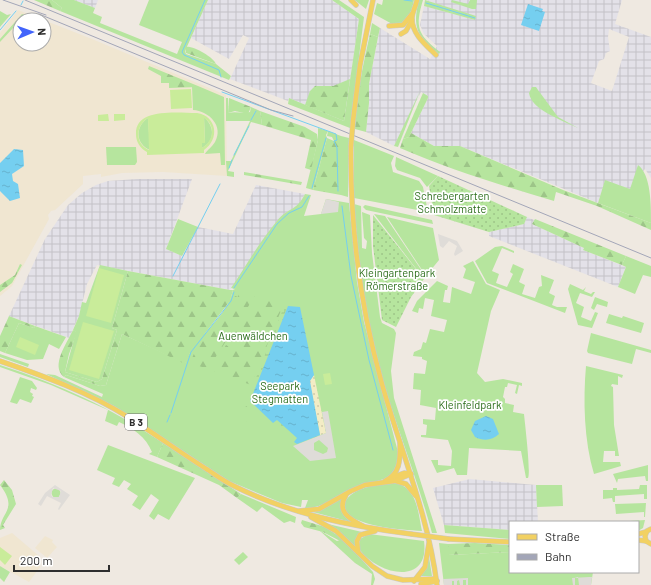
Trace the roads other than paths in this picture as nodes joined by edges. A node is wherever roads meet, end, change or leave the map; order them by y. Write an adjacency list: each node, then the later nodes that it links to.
1 (351, 0): 4 (main road)
2 (417, 0): 5 (main road)
3 (373, 1): 10 (main road, bridge)
4 (356, 5)
5 (410, 20): 6 (main road); 7 (main road); 8 (main road)
6 (389, 26)
7 (402, 34)
8 (436, 55)
9 (0, 361): 15 (main road, B 3)
10 (400, 439): 11 (main road); 12 (main road)
11 (412, 474): 12 (main road, B 3); 14 (main road)
12 (394, 479): 13 (main road, B 3); 14 (main road, B 3)
13 (347, 494): 15 (main road, B 3); 16 (main road, B 3)
14 (419, 501): 21 (main road)
15 (309, 513): 16 (main road, B 3); 24 (main road)
16 (371, 529): 17 (main road, B 3)
17 (378, 530): 22 (main road, B 3, bridge); 24 (main road, B 3)
18 (649, 530): 19 (main road); 23 (main road)
19 (639, 534)
20 (639, 540): 23 (main road)
21 (429, 541): 25 (main road); 26 (main road)
22 (509, 542)
23 (649, 543)
24 (358, 552): 25 (main road)
25 (414, 581): 26 (main road); 27 (main road)
26 (437, 583): 27 (main road)
27 (422, 584)

